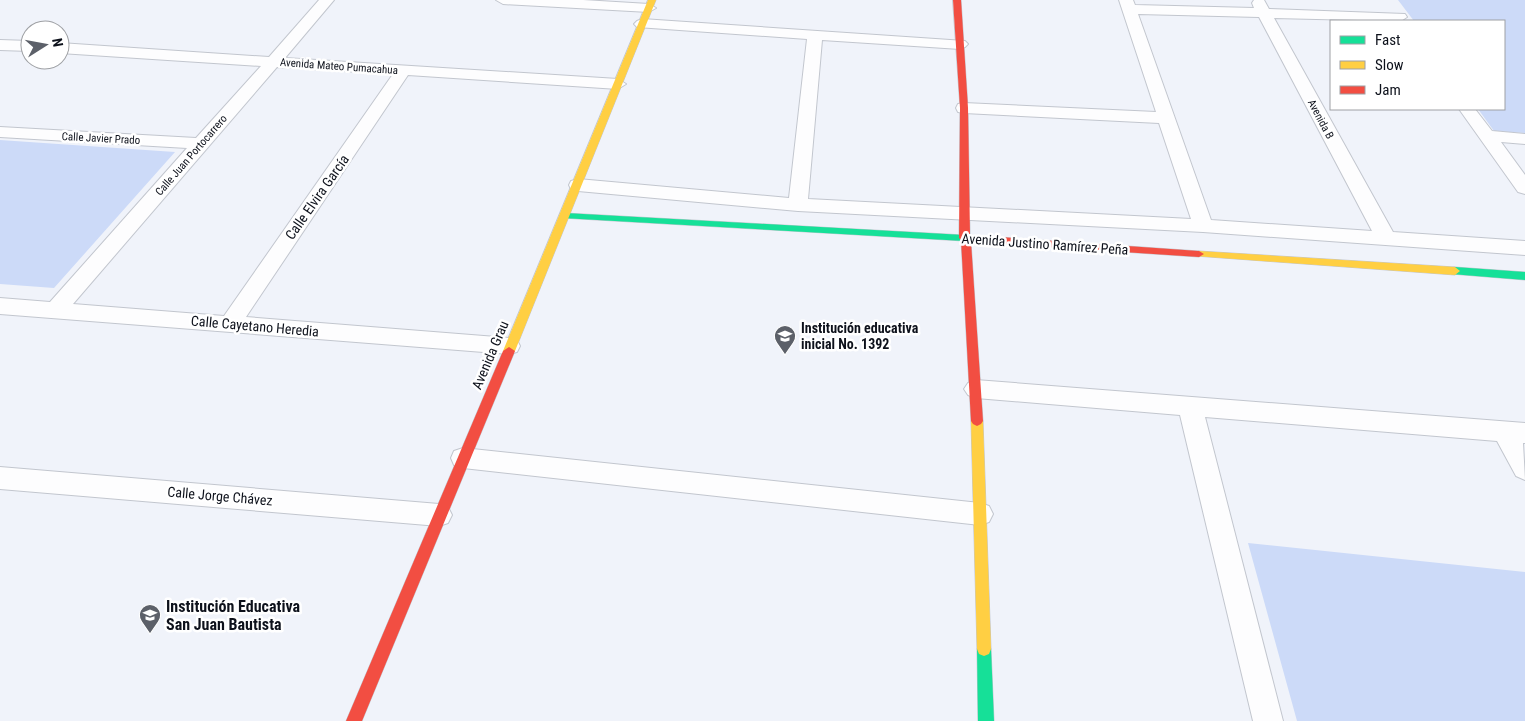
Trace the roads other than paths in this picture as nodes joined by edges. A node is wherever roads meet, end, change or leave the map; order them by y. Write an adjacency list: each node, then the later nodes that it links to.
1 (327, 0): 15 (street, Calle Juan Portocarrero)
2 (503, 0): 5 (street)
3 (957, 0): 12 (street)
4 (1388, 0): 8 (street)
5 (651, 4): 9 (street, Avenida Grau)
6 (1128, 5): 7 (street); 20 (street)
7 (1261, 7): 8 (street); 32 (street, Avenida B)
8 (1402, 19)
9 (642, 24): 10 (street); 17 (street, Avenida Grau)
10 (815, 35): 12 (street); 27 (street)
11 (0, 44): 13 (street)
12 (960, 44): 18 (street)
13 (20, 45)
14 (70, 49): 15 (street, Avenida Mateo Pumacahua)
15 (273, 62): 16 (street, Avenida Mateo Pumacahua); 24 (street, Calle Juan Portocarrero)
16 (404, 70): 17 (street, Avenida Mateo Pumacahua); 37 (street, Calle Elvira García)
17 (618, 84): 25 (street, Avenida Grau)
18 (964, 108): 20 (street); 28 (street)
19 (1468, 110): 22 (street)
20 (1168, 118): 30 (street)
21 (0, 132): 24 (street, Calle Javier Prado)
22 (1486, 136): 23 (street); 26 (street)
23 (1525, 139)
24 (202, 144): 36 (street, Calle Juan Portocarrero)
25 (578, 185): 27 (street, Avenida Justino Ramírez Peña); 29 (street, Avenida Grau)
26 (1525, 188)
27 (798, 205): 28 (street, Avenida Justino Ramírez Peña)
28 (964, 214): 30 (street, Avenida Justino Ramírez Peña); 31 (street)
29 (565, 216): 31 (street, Avenida Justino Ramírez Peña); 38 (street, Avenida Grau)
30 (1203, 226): 32 (street, Avenida Justino Ramírez Peña)
31 (966, 238): 34 (street, Avenida Justino Ramírez Peña); 39 (street)
32 (1386, 238): 33 (street, Avenida Justino Ramírez Peña)
33 (1525, 248)
34 (1525, 276)
35 (0, 306): 36 (street, Calle Cayetano Heredia)
36 (55, 310): 37 (street, Calle Cayetano Heredia)
37 (230, 324): 38 (street, Calle Cayetano Heredia)
38 (509, 346): 42 (street, Avenida Grau)
39 (976, 389): 40 (street); 45 (street)
40 (1190, 406): 41 (street); 49 (street)
41 (1515, 432): 43 (street)
42 (463, 458): 45 (street); 46 (street, Avenida Grau)
43 (1525, 469)
44 (0, 478): 46 (street, Calle Jorge Chávez)
45 (980, 514): 48 (street)
46 (439, 515): 47 (street, Avenida Grau)
47 (354, 721)
48 (986, 721)
49 (1268, 721)

